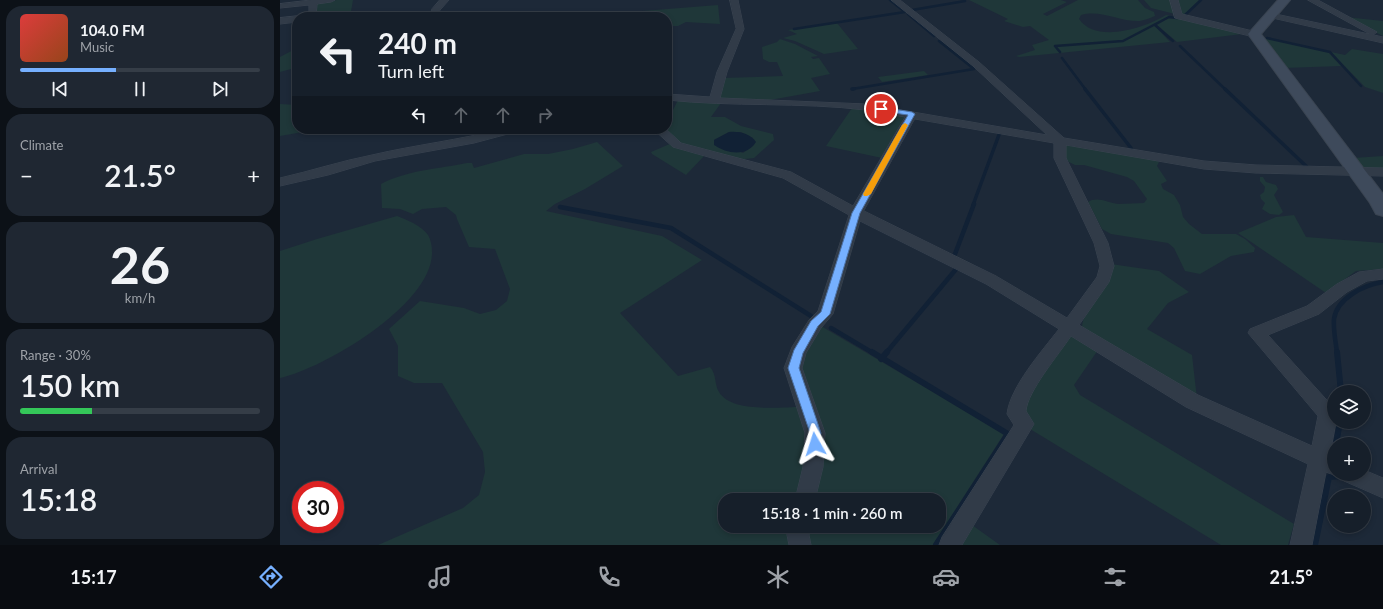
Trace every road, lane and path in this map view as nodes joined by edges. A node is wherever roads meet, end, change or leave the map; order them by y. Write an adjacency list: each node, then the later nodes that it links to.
1 (331, 0): 8 (street)
2 (445, 0): 11 (street)
3 (734, 0): 18 (street)
4 (895, 0): 22 (street)
5 (1174, 0): 15 (street)
6 (1284, 0): 12 (street)
7 (1312, 0): 16 (street)
8 (313, 2): 9 (street); 10 (street)
9 (280, 6)
10 (313, 12)
11 (435, 12)
12 (1271, 15): 15 (street); 16 (street)
13 (292, 20): 14 (street)
14 (280, 21)
15 (1254, 34): 23 (street)
16 (1383, 38)
17 (672, 97): 18 (street)
18 (714, 101): 19 (street)
19 (912, 114): 22 (street); 27 (street)
20 (497, 134): 25 (street)
21 (664, 134): 27 (street)
22 (1060, 140): 23 (street); 29 (street)
23 (1357, 171): 24 (street); 26 (street)
24 (1383, 172)
25 (280, 182)
26 (1383, 210)
27 (856, 213): 29 (street); 33 (street)
28 (1383, 274): 30 (street)
29 (1070, 327): 30 (street); 36 (street)
30 (1326, 463): 37 (street)
31 (1367, 481): 32 (street)
32 (1383, 488)
33 (807, 493)
34 (798, 533): 35 (street)
35 (800, 545)
36 (950, 545)
37 (1301, 545)

